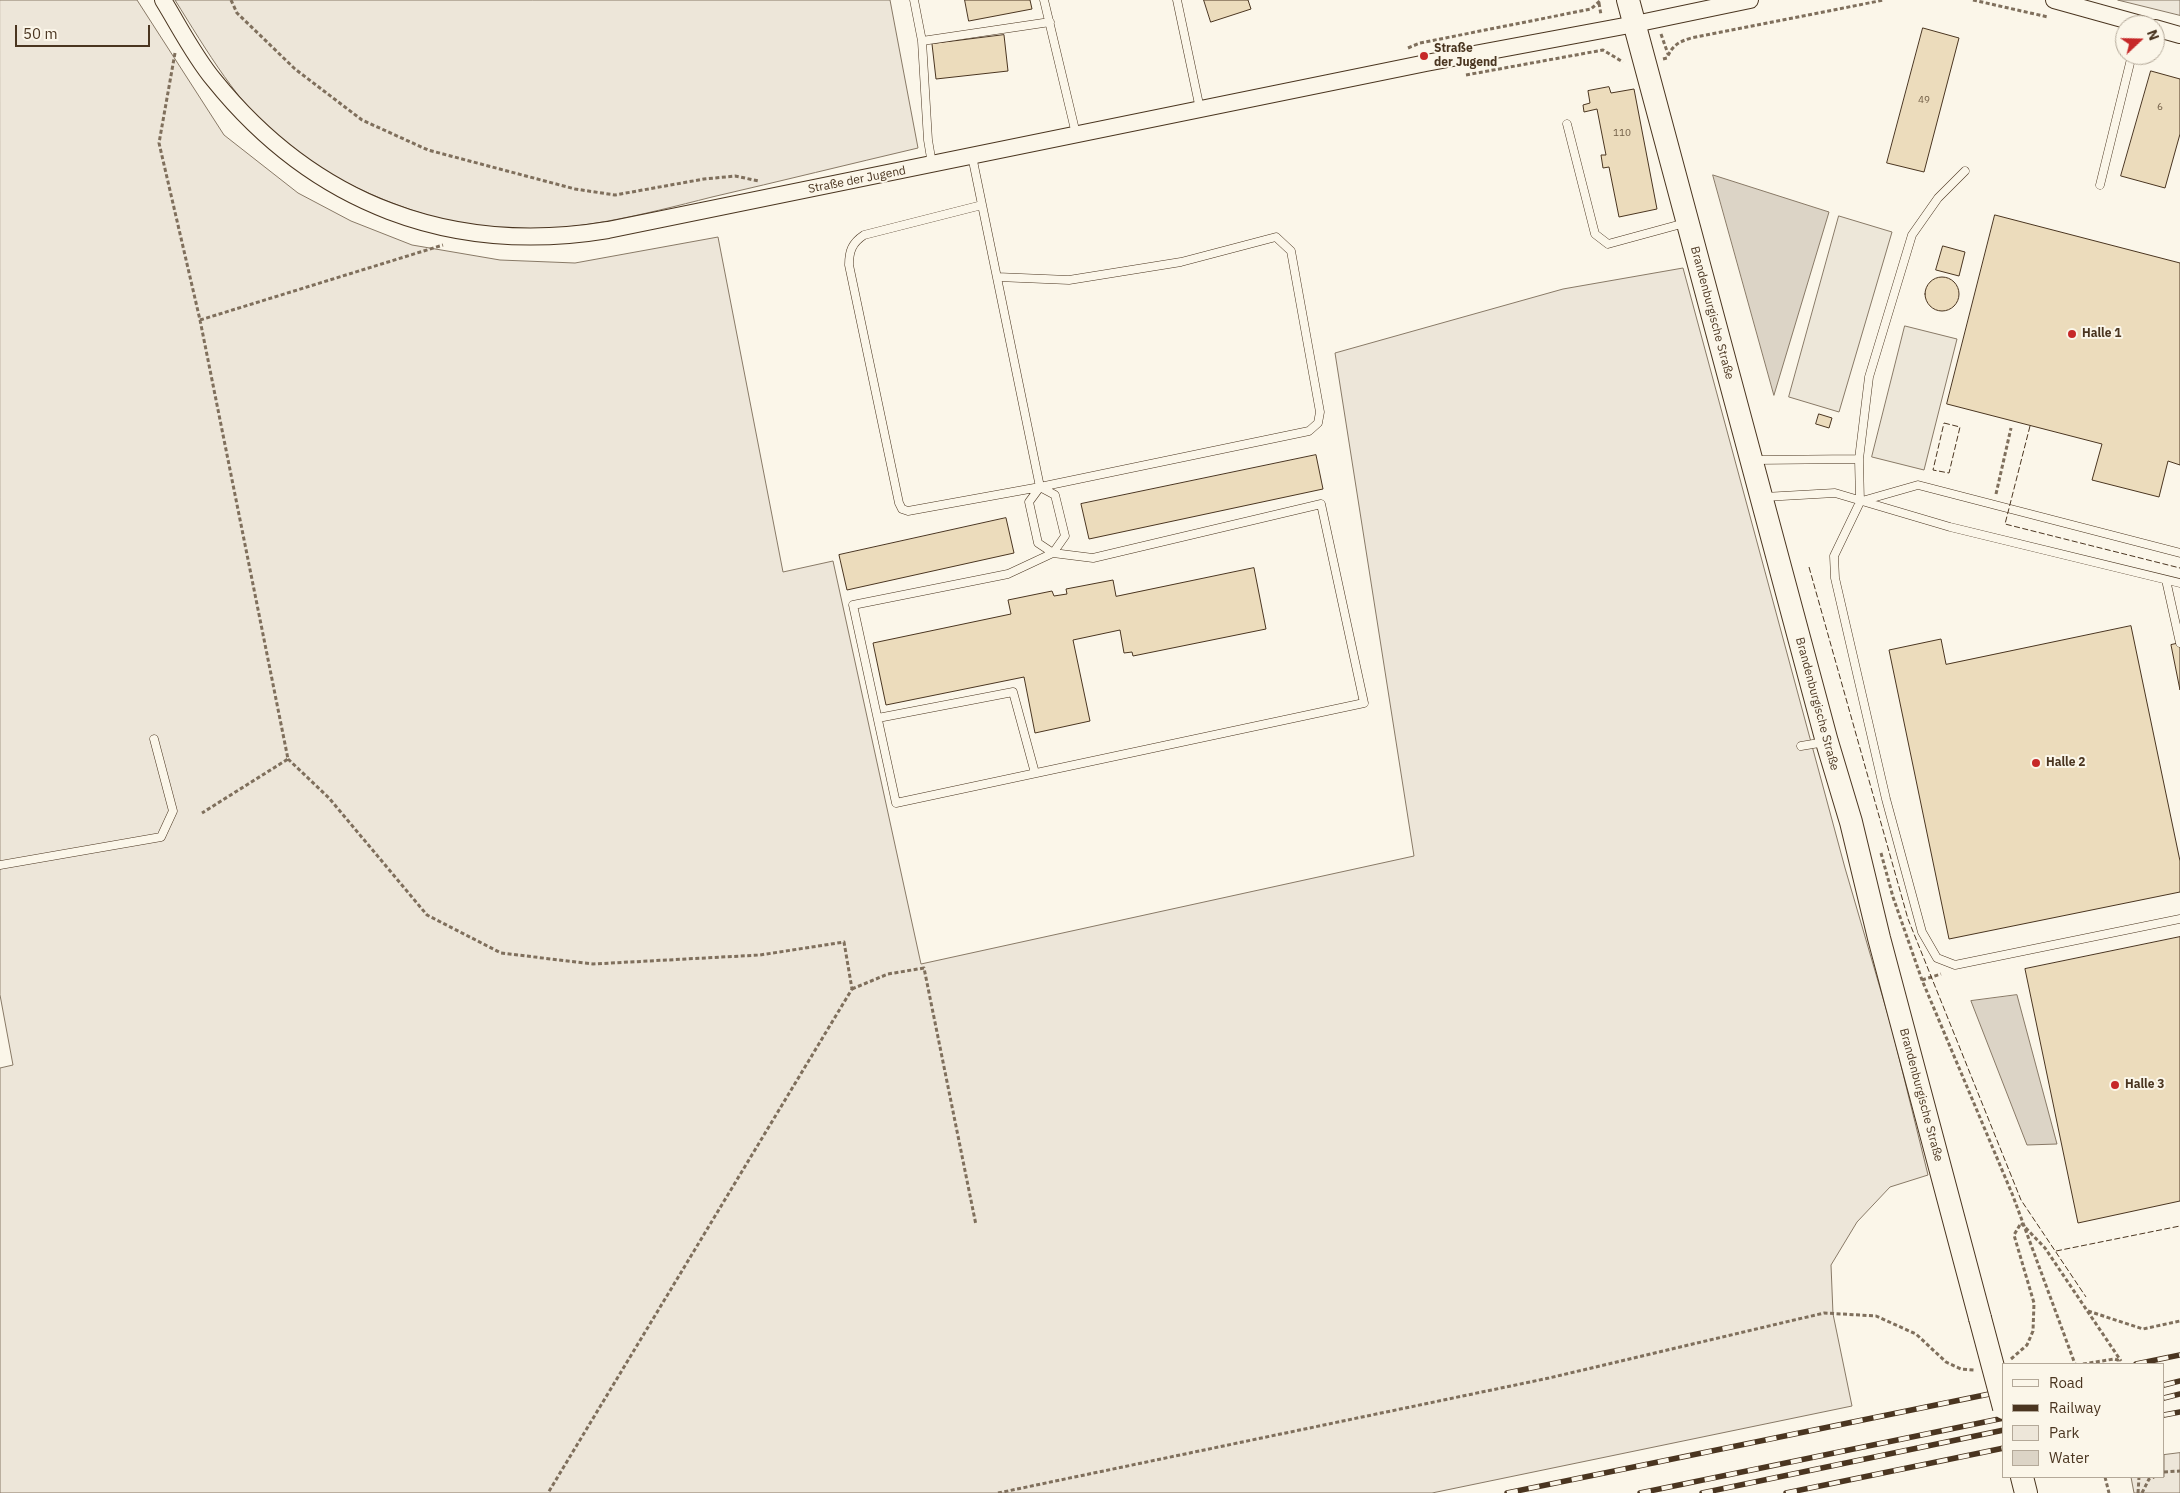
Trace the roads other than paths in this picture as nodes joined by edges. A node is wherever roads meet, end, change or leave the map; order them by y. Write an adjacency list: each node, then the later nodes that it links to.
1 (163, 0): 19 (street, Straße der Jugend)
2 (914, 0): 13 (lane)
3 (1044, 0): 9 (lane)
4 (1177, 0): 15 (lane)
5 (1628, 0): 10 (street, Brandenburgische Straße)
6 (1750, 0): 10 (street, Straße der Jugend)
7 (2054, 0): 8 (street)
8 (2115, 17)
9 (1050, 22): 13 (lane); 17 (lane)
10 (1635, 24): 15 (street, Straße der Jugend); 23 (street, Brandenburgische Straße)
11 (2165, 31): 12 (street)
12 (2180, 35)
13 (922, 40): 19 (lane)
14 (2130, 65): 21 (lane)
15 (1200, 110): 17 (street, Straße der Jugend)
16 (1567, 124): 23 (lane)
17 (1076, 134): 18 (street, Straße der Jugend)
18 (972, 156): 19 (street, Straße der Jugend); 22 (lane)
19 (933, 165)
20 (1965, 171): 25 (lane)
21 (2100, 184)
22 (982, 205): 24 (lane); 27 (lane)
23 (1687, 223): 26 (street, Brandenburgische Straße)
24 (997, 277): 27 (lane); 27 (lane)
25 (1859, 459): 26 (lane); 29 (lane)
26 (1751, 460): 28 (street, Brandenburgische Straße)
27 (1040, 487): 30 (lane); 30 (lane)
28 (1762, 497): 29 (lane); 37 (street, Brandenburgische Straße)
29 (1860, 502): 31 (lane); 32 (lane); 41 (lane)
30 (1053, 553): 35 (lane); 39 (lane)
31 (2180, 553)
32 (2166, 580): 33 (lane); 34 (lane)
33 (2180, 583)
34 (2180, 643)
35 (878, 718): 39 (lane); 39 (lane)
36 (154, 739): 40 (lane)
37 (1827, 742): 38 (lane); 42 (street, Brandenburgische Straße, bridge)
38 (1801, 746)
39 (1035, 773)
40 (0, 865)
41 (2180, 919)
42 (2002, 1400)
43 (2022, 1478): 44 (street)
44 (2026, 1493)

